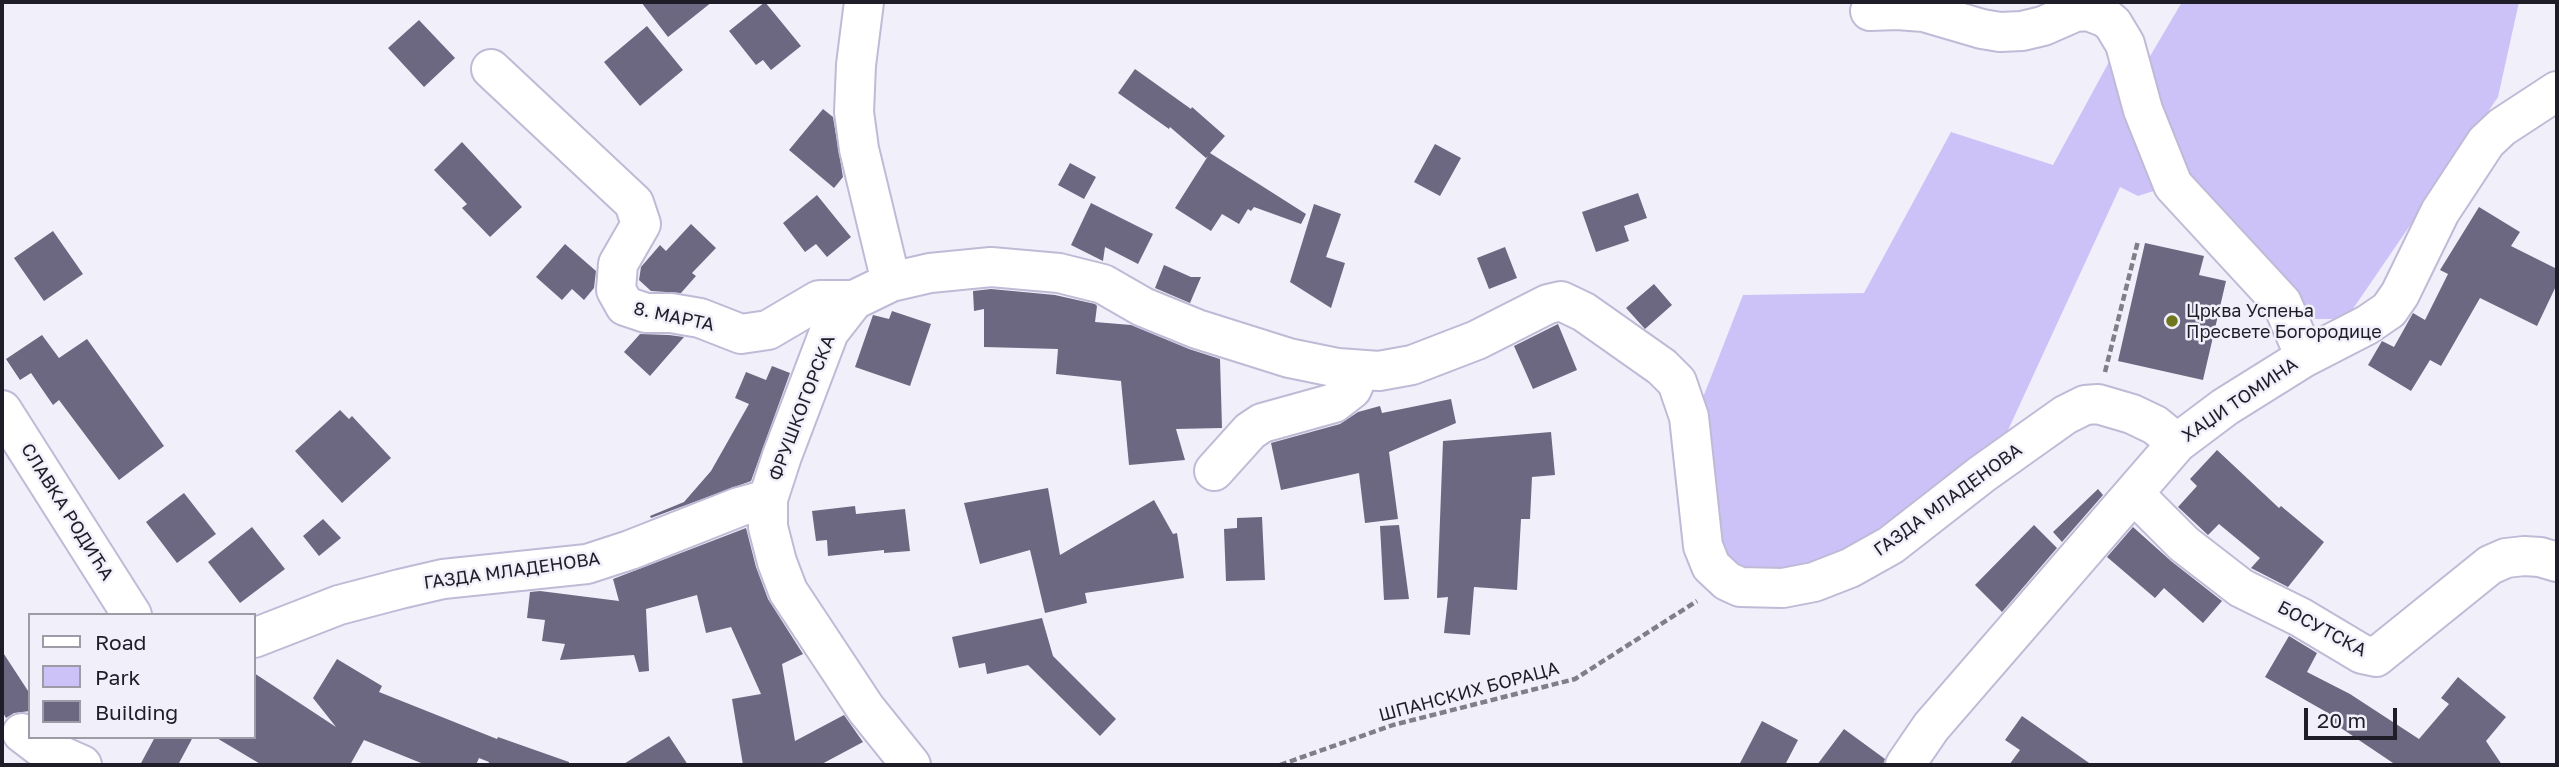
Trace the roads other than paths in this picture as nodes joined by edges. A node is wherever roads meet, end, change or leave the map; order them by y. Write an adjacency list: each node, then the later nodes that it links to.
1 (864, 2): 5 (street)
2 (1870, 11): 7 (street)
3 (491, 69): 6 (street, 8. МАРТА)
4 (2557, 91): 7 (street, ХАЏИ ТОМИНА)
5 (891, 282): 6 (street, ФРУШКОГОРСКА); 8 (street)
6 (855, 300): 13 (street, ФРУШКОГОРСКА)
7 (2305, 356): 10 (street, ХАЏИ ТОМИНА)
8 (1360, 370): 10 (street, ГАЗДА МЛАДЕНОВА); 11 (street)
9 (2, 410): 15 (street, СЛАВКА РОДИЋА)
10 (2177, 443): 12 (street, ХАЏИ ТОМИНА)
11 (1214, 471)
12 (2134, 494): 14 (street, БОСУТСКА); 20 (street, ХАЏИ ТОМИНА)
13 (768, 499): 16 (street, ГАЗДА МЛАДЕНОВА); 19 (street, ФРУШКОГОРСКА)
14 (2557, 562)
15 (131, 613)
16 (256, 637)
17 (18, 735): 18 (street)
18 (82, 765)
19 (911, 765)
20 (1905, 765)

